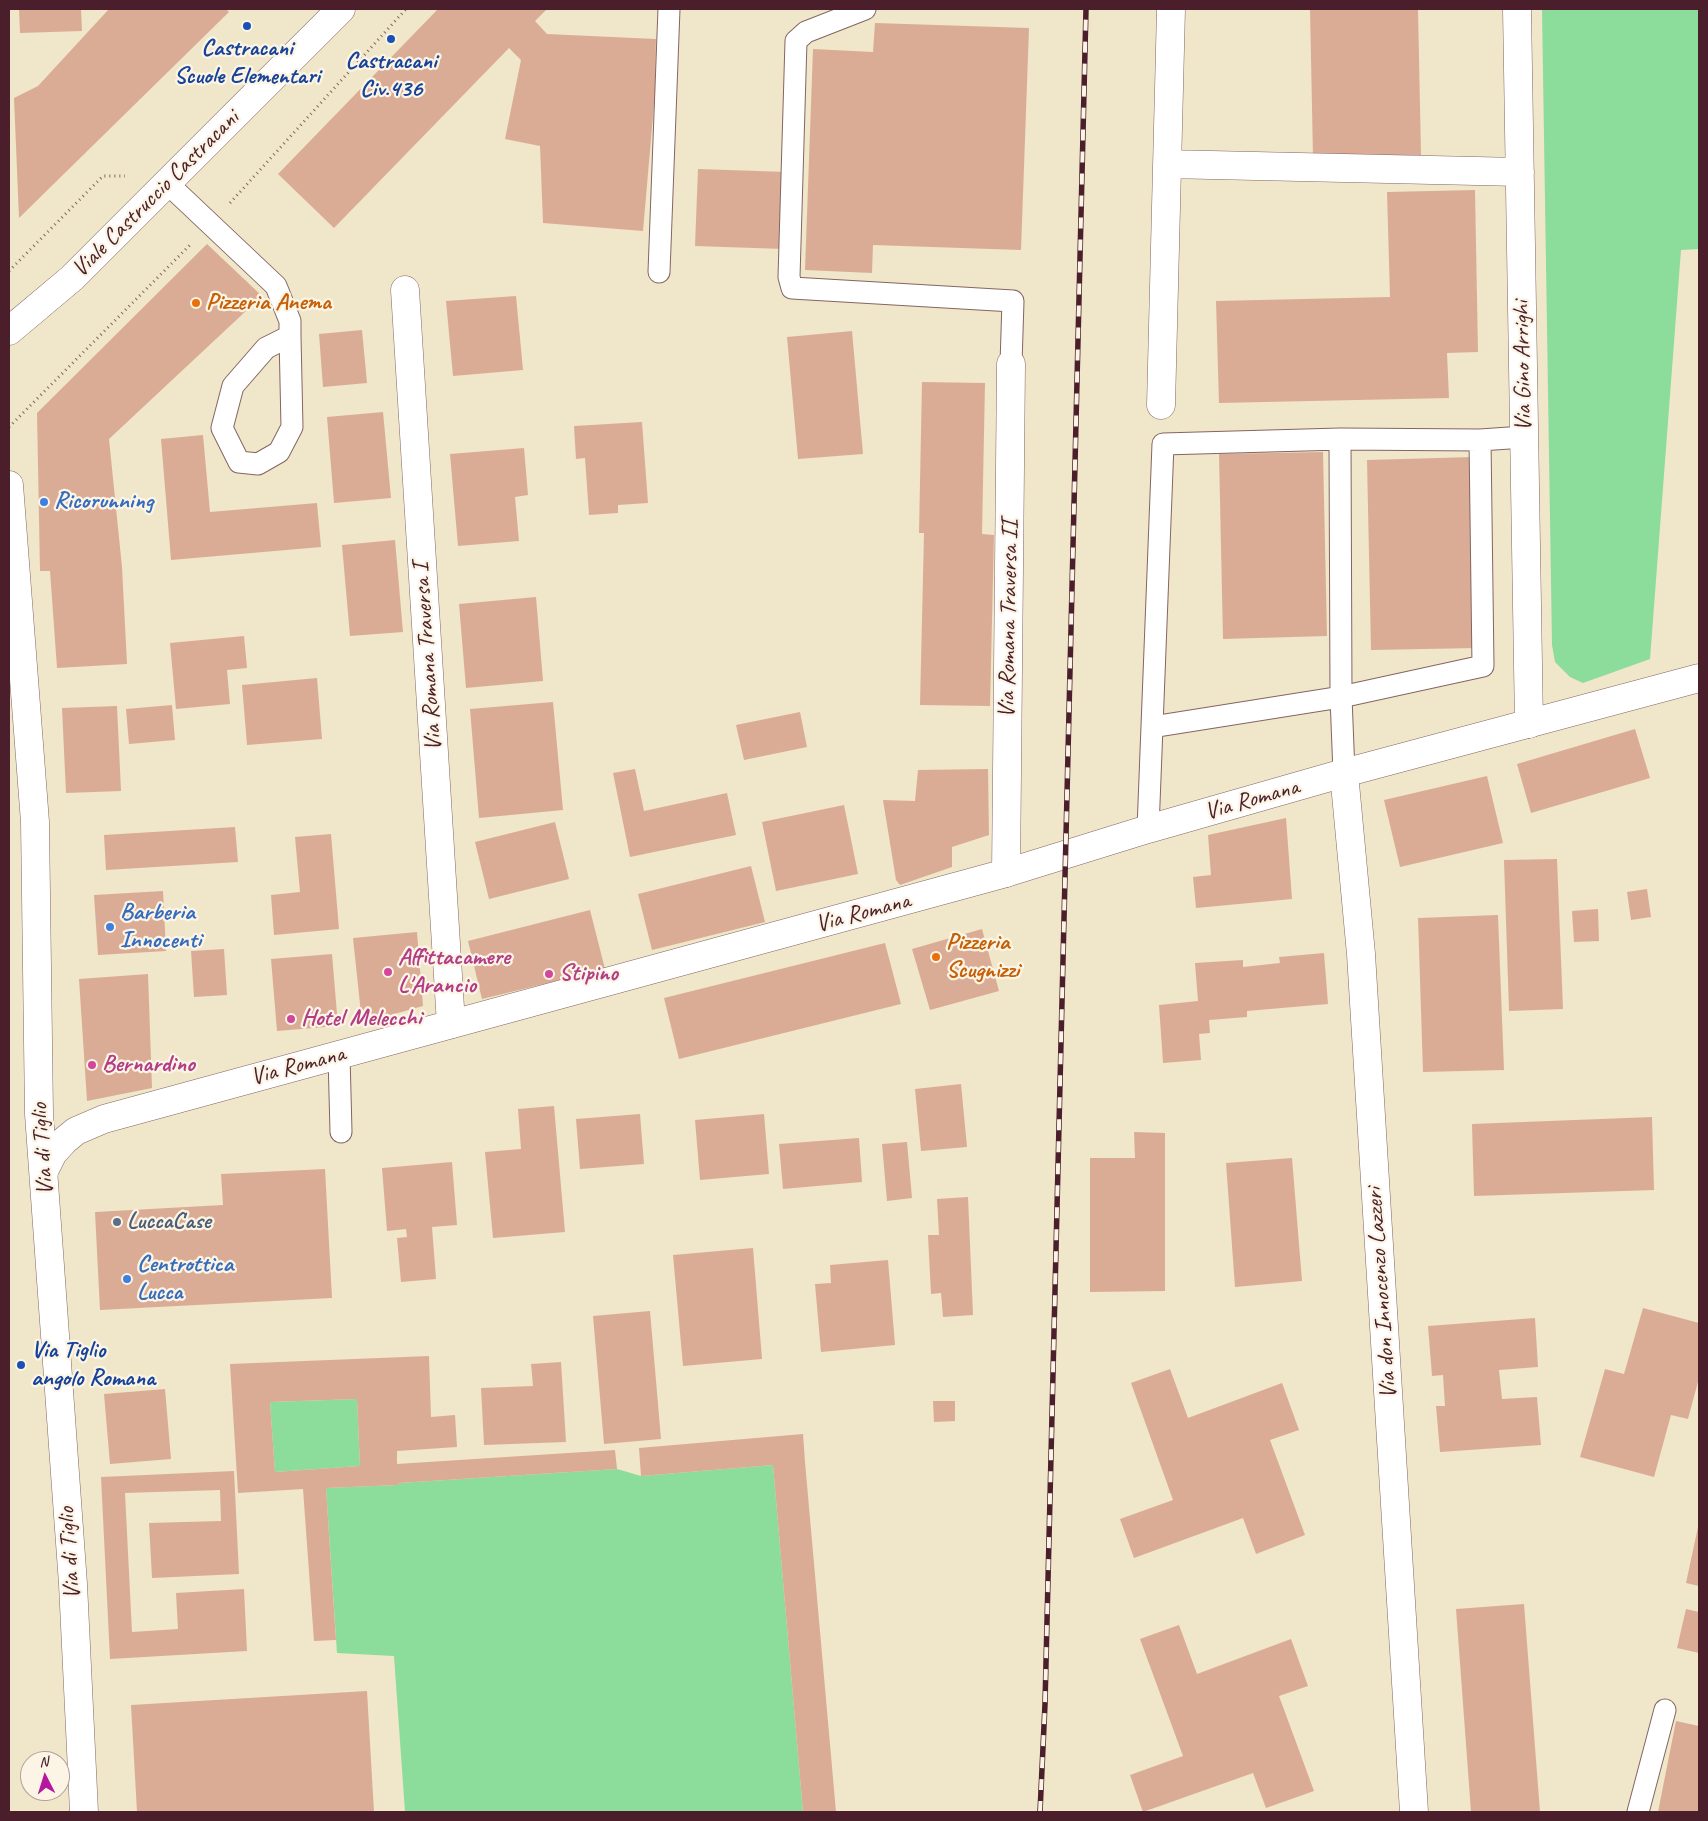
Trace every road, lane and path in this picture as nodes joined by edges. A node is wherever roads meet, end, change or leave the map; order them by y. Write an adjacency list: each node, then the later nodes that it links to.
1 (341, 9): 8 (street, Viale Castruccio Castracani)
2 (668, 9): 9 (lane)
3 (865, 9): 13 (lane)
4 (1171, 9): 6 (street)
5 (1517, 9): 7 (street, Via Gino Arrighi)
6 (1167, 164): 7 (street); 14 (street)
7 (1520, 172): 15 (street, Via Gino Arrighi)
8 (167, 183): 11 (street, Viale Castruccio Castracani); 12 (lane)
9 (659, 272)
10 (405, 290): 26 (street, Via Romana Traversa I)
11 (9, 331)
12 (290, 336): 12 (lane)
13 (1011, 364): 25 (street, Via Romana Traversa II)
14 (1161, 405)
15 (1524, 437): 17 (lane); 21 (street, Via Gino Arrighi)
16 (1340, 439): 17 (lane); 20 (lane); 22 (lane)
17 (1480, 440): 20 (lane)
18 (9, 485): 29 (street, Via di Tiglio)
19 (1699, 678): 21 (street, Via Romana)
20 (1341, 697): 22 (lane); 23 (lane)
21 (1529, 724): 23 (street, Via Romana)
22 (1152, 727): 24 (lane)
23 (1344, 773): 24 (street, Via Romana); 32 (street, Via don Innocenzo Lazzeri)
24 (1148, 829): 25 (street, Via Romana)
25 (1006, 874): 26 (street, Via Romana)
26 (451, 1024): 27 (street, Via Romana)
27 (339, 1055): 28 (lane); 29 (street, Via Romana)
28 (341, 1132)
29 (44, 1171): 31 (street, Via di Tiglio)
30 (1666, 1710): 33 (lane)
31 (84, 1812)
32 (1414, 1812)
33 (1638, 1812)

